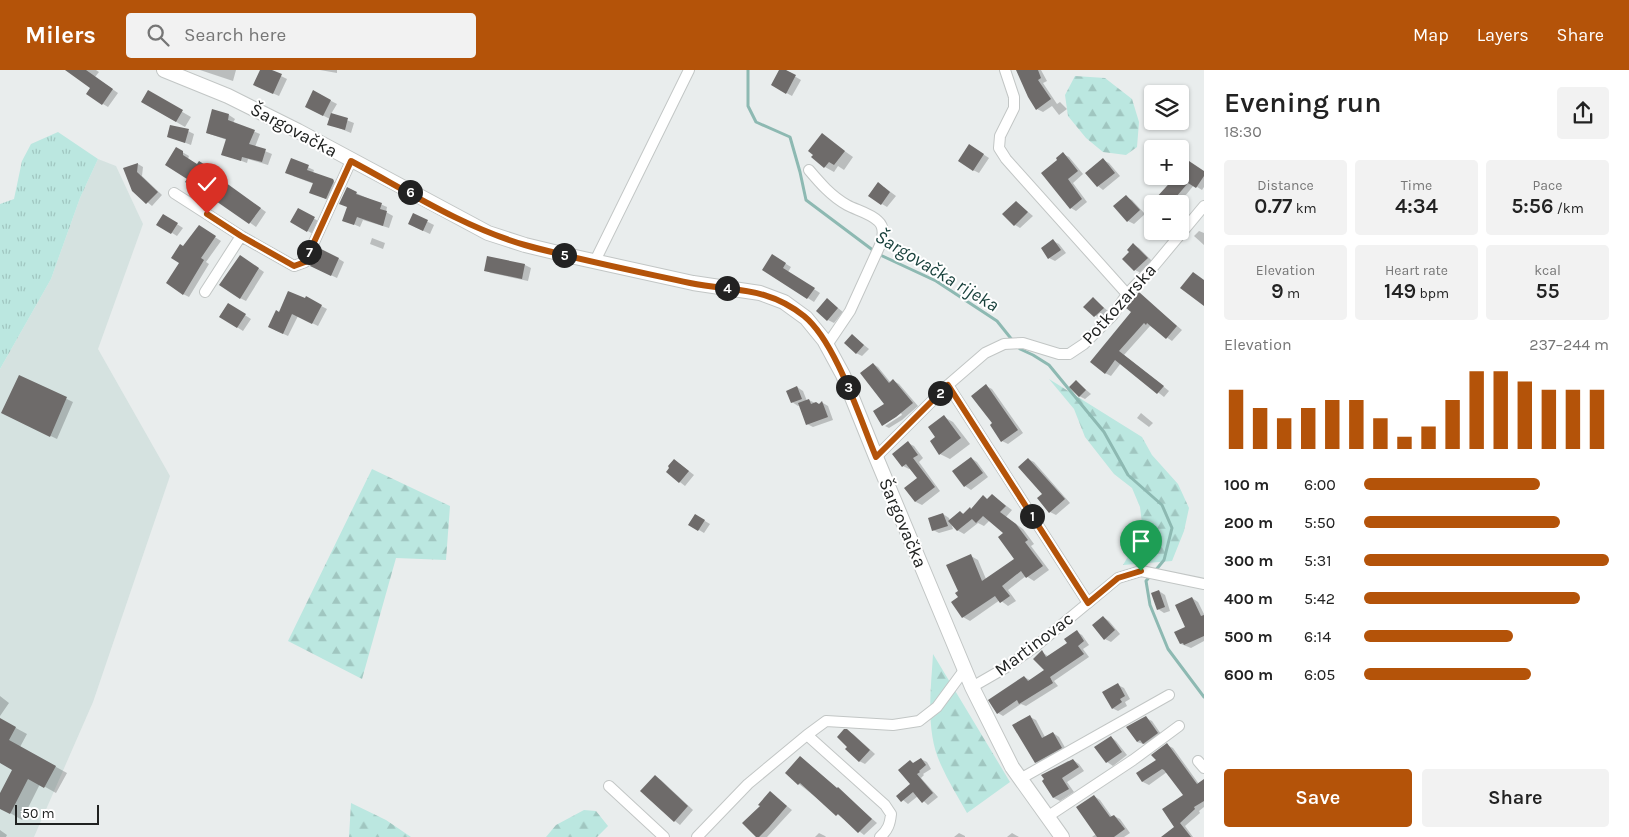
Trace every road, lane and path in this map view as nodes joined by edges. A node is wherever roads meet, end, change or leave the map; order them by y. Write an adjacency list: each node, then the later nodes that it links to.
1 (164, 70): 4 (street, Šargovačka)
2 (689, 70): 9 (street)
3 (1005, 70): 11 (street)
4 (351, 161): 8 (street); 9 (street, Šargovačka)
5 (808, 170): 12 (street)
6 (174, 193): 8 (street)
7 (1204, 206): 11 (street, Potkozarska)
8 (241, 236): 10 (street)
9 (595, 261): 12 (street, Šargovačka)
10 (205, 292)
11 (1128, 294): 13 (street, Potkozarska)
12 (827, 346): 14 (street, Šargovačka)
13 (948, 385): 14 (street, Potkozarska); 16 (street)
14 (876, 457): 17 (street, Šargovačka)
15 (1204, 584): 16 (street, Martinovac)
16 (1088, 603): 18 (street, Martinovac)
17 (964, 669): 18 (street, Šargovačka); 21 (street)
18 (972, 688): 22 (street, Šargovačka)
19 (1169, 695): 22 (street)
20 (1179, 726): 24 (street)
21 (807, 735): 26 (street); 27 (street)
22 (1020, 780): 24 (street, Šargovačka)
23 (609, 786): 25 (street)
24 (1047, 817): 28 (street, Šargovačka)
25 (664, 837)
26 (697, 837)
27 (880, 837)
28 (1062, 837)

